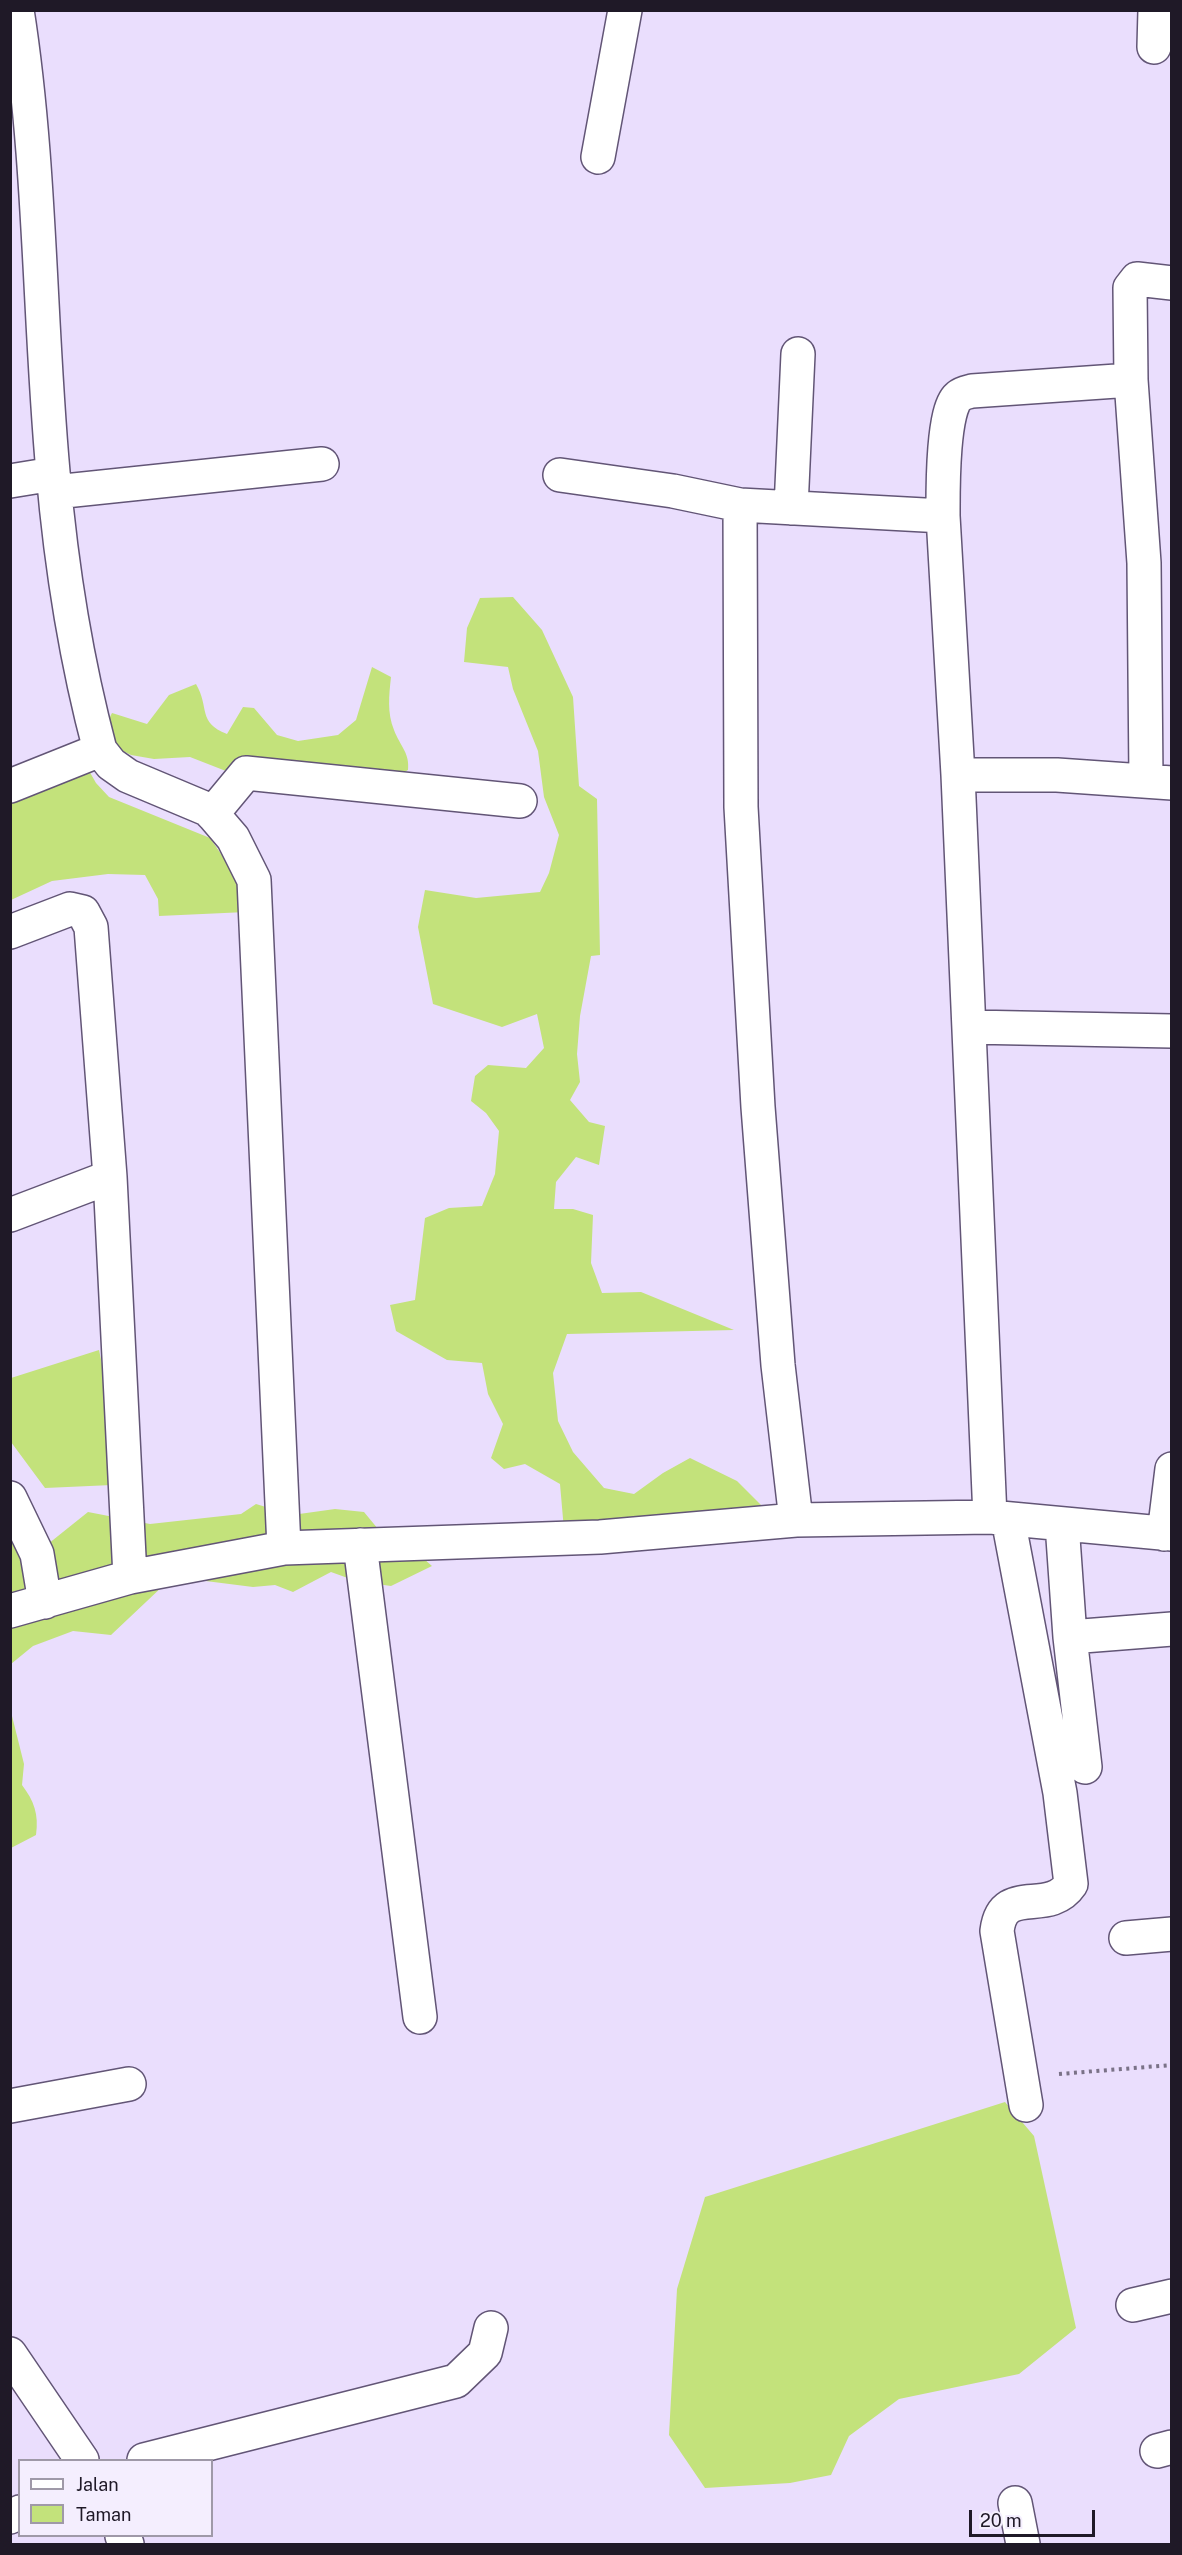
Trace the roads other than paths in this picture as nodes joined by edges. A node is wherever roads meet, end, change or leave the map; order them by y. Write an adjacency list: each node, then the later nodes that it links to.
1 (625, 10): 5 (street)
2 (1155, 10): 4 (street)
3 (25, 12): 12 (street)
4 (1154, 47)
5 (598, 157)
6 (1172, 283): 8 (street)
7 (798, 354): 14 (street)
8 (1131, 380): 15 (street); 18 (street)
9 (322, 464): 12 (street)
10 (560, 475): 13 (street)
11 (10, 481): 12 (street)
12 (54, 483): 16 (street)
13 (740, 504): 14 (street); 30 (street)
14 (791, 508): 15 (street)
15 (943, 516): 17 (street)
16 (100, 750): 19 (street); 21 (street)
17 (958, 775): 18 (street); 23 (street)
18 (1159, 782)
19 (10, 786)
20 (520, 801): 21 (street)
21 (212, 814): 34 (street)
22 (10, 932): 25 (street)
23 (970, 1027): 24 (street); 29 (street)
24 (1172, 1031)
25 (110, 1177): 26 (street); 35 (street)
26 (10, 1215)
27 (1172, 1469): 32 (street)
28 (10, 1498): 36 (street)
29 (999, 1518): 30 (street); 31 (street); 45 (street)
30 (796, 1520): 33 (street)
31 (1062, 1524): 32 (street); 39 (street)
32 (1168, 1534)
33 (360, 1545): 34 (street); 43 (street)
34 (284, 1548): 35 (street)
35 (130, 1577): 36 (street)
36 (45, 1602): 37 (street)
37 (10, 1611)
38 (1172, 1629): 39 (street)
39 (1070, 1638): 40 (street)
40 (1085, 1767)
41 (1172, 1935): 42 (street)
42 (1126, 1938)
43 (420, 2017)
44 (129, 2084): 46 (street)
45 (1024, 2091)
46 (10, 2106)
47 (1172, 2296): 48 (street)
48 (1133, 2305)
49 (491, 2328): 52 (street)
50 (10, 2354): 51 (street)
51 (81, 2459)
52 (148, 2459)
53 (1015, 2503): 54 (street)
54 (1023, 2544)

